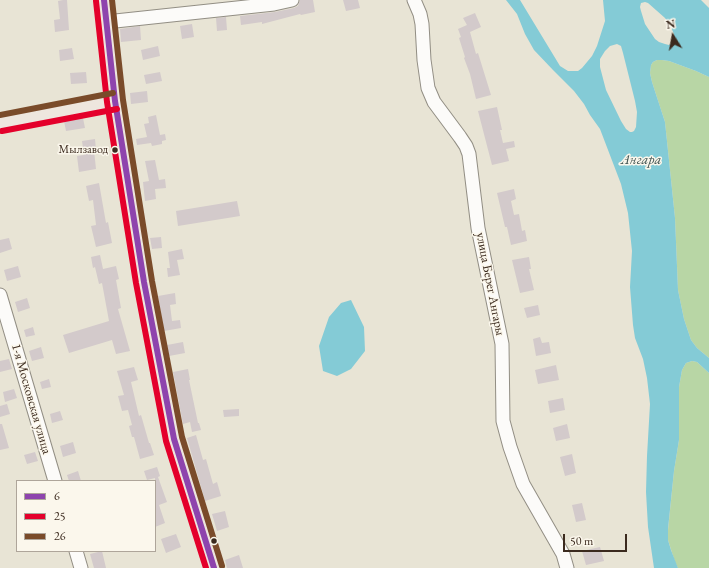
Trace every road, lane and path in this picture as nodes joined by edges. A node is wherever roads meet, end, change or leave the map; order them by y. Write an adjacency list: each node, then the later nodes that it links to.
1 (104, 0): 4 (main road)
2 (292, 0): 4 (street)
3 (414, 0): 12 (street, улица Берег Ангары)
4 (106, 22): 5 (main road)
5 (115, 100): 6 (main road); 11 (main road)
6 (0, 123)
7 (0, 295): 8 (street, 1-я Московская улица)
8 (55, 480)
9 (76, 552): 10 (street)
10 (81, 568)
11 (214, 568)
12 (567, 568)

